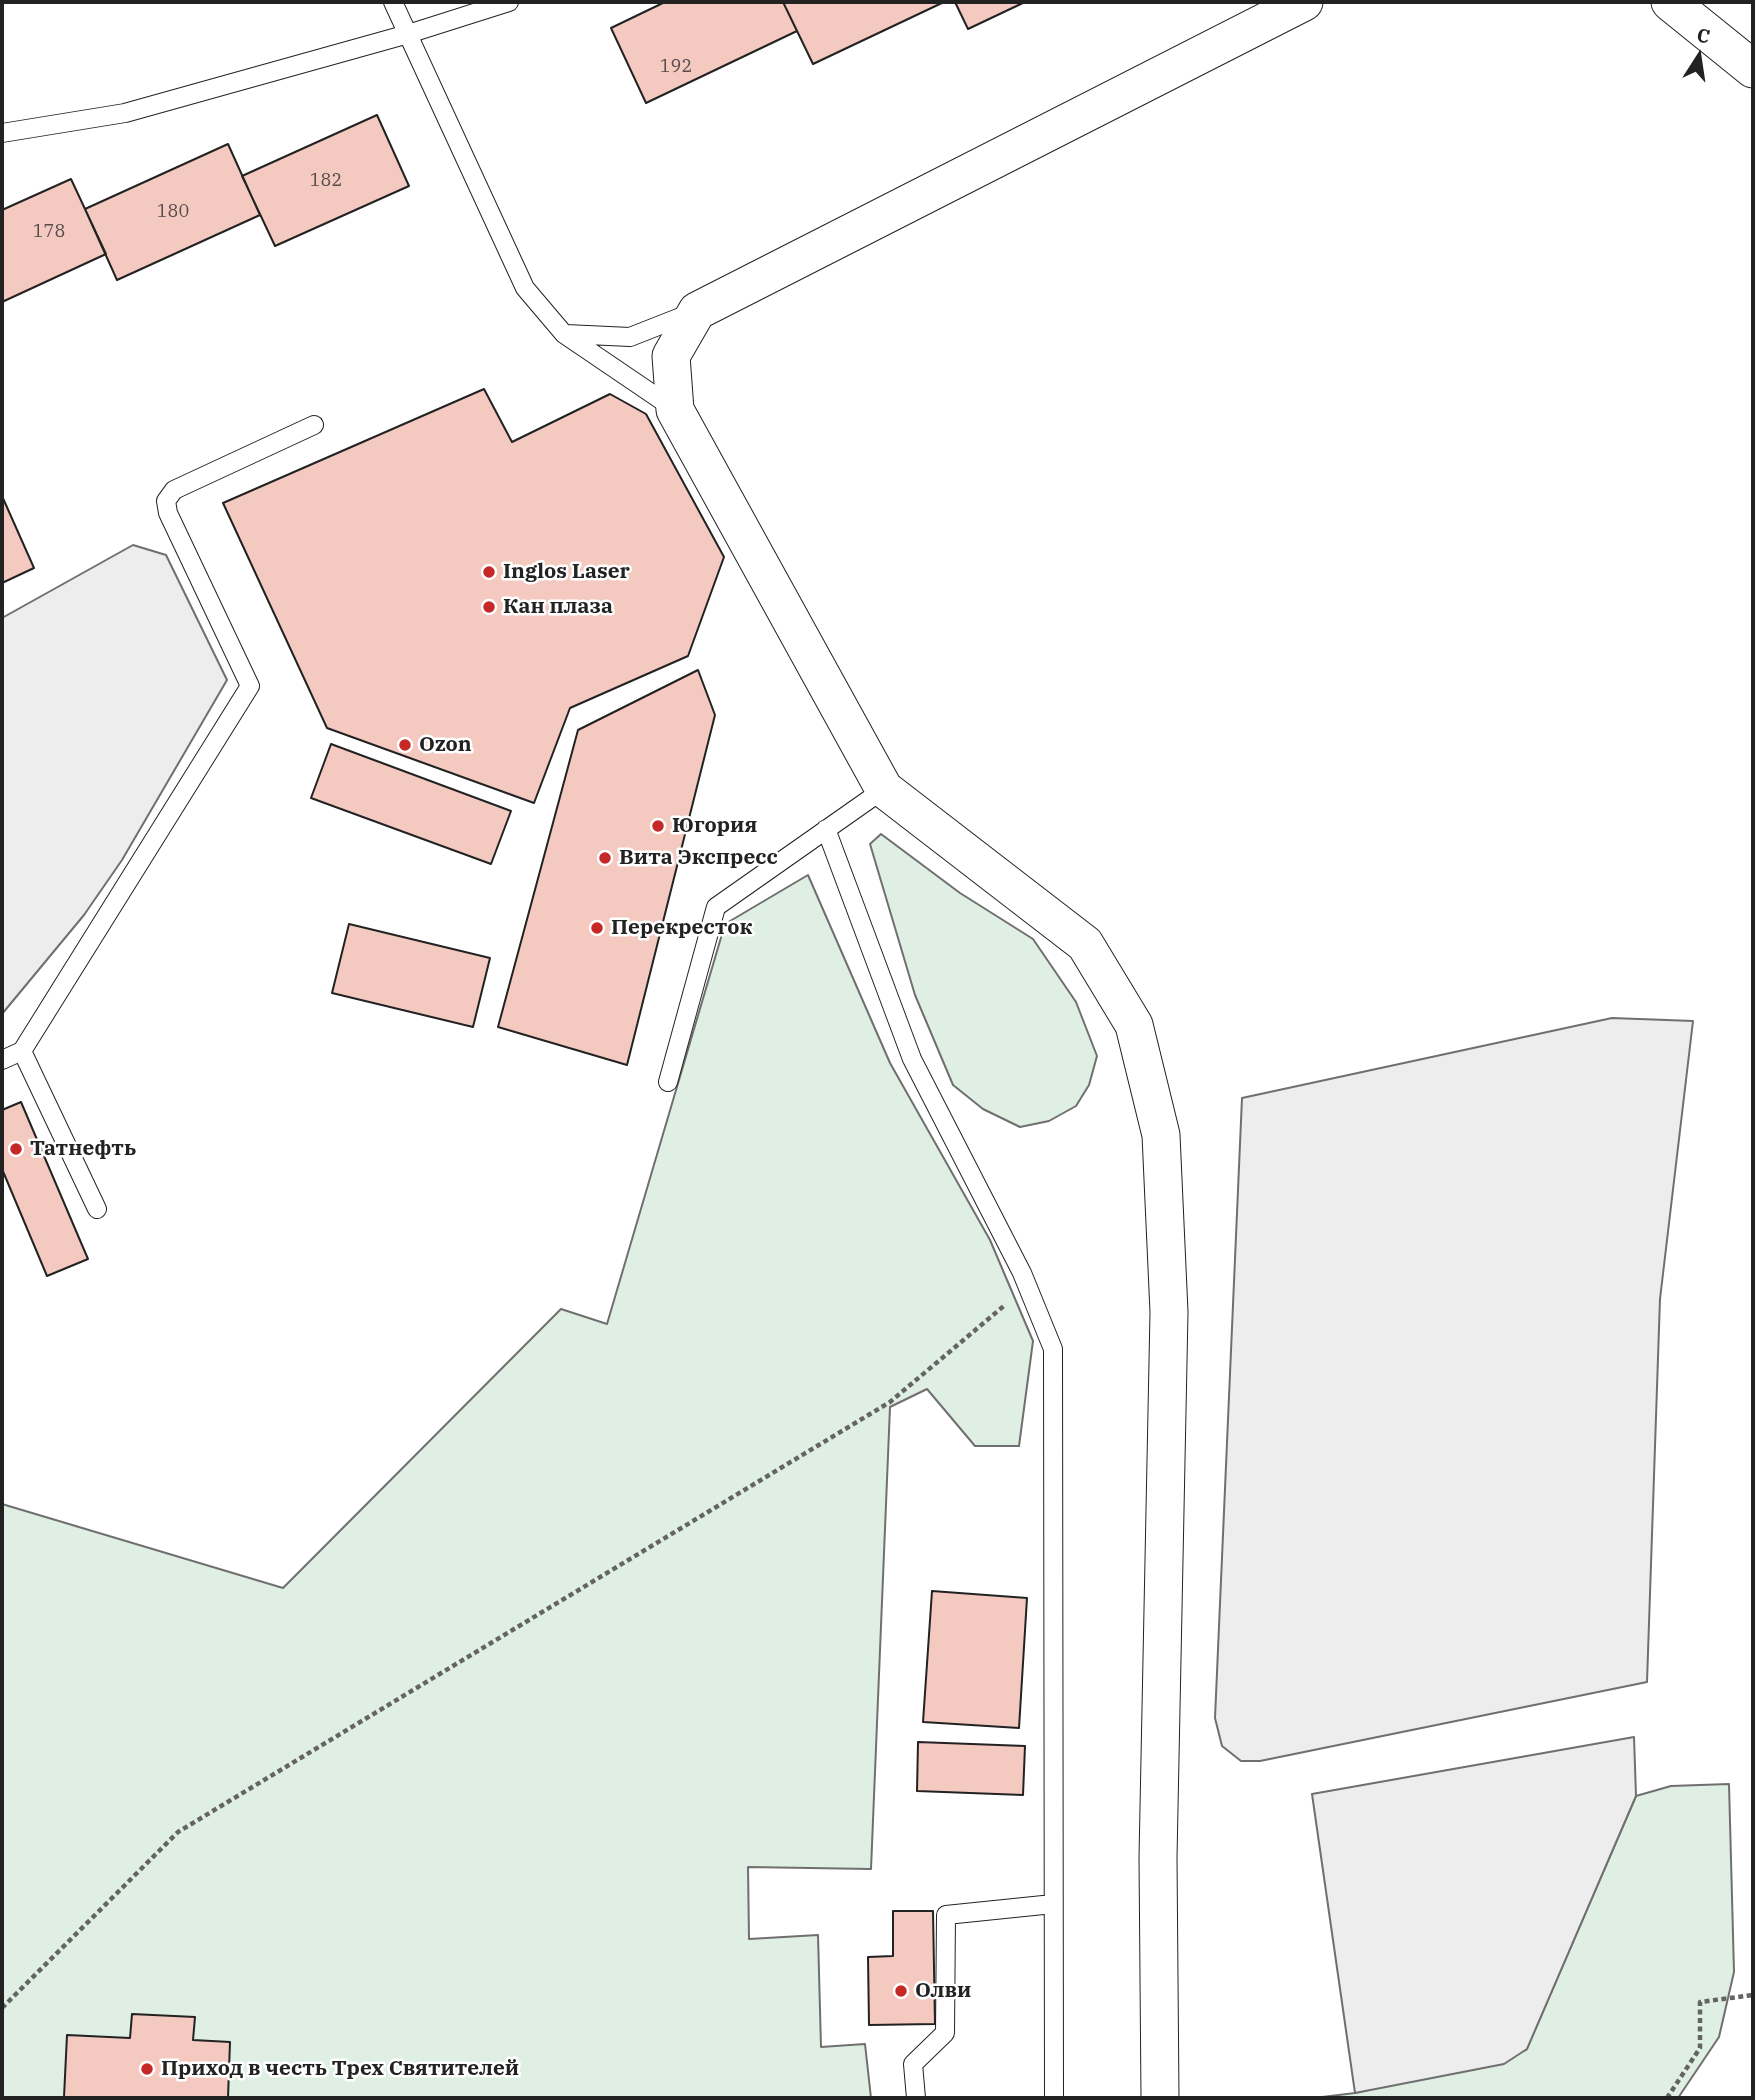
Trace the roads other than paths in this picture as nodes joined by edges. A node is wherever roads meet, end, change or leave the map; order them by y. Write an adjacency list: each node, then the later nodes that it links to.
1 (393, 2): 5 (lane)
2 (509, 2): 5 (lane)
3 (1304, 2): 8 (street)
4 (1670, 2): 6 (street)
5 (408, 34): 7 (lane); 9 (lane)
6 (1753, 69)
7 (2, 133)
8 (697, 311): 9 (lane); 10 (street)
9 (564, 334): 10 (lane)
10 (675, 410): 12 (street)
11 (314, 425): 14 (lane)
12 (884, 789): 13 (lane); 21 (street)
13 (826, 830): 16 (lane); 18 (lane)
14 (22, 1051): 15 (lane); 17 (lane)
15 (2, 1060)
16 (668, 1082)
17 (97, 1209)
18 (1053, 1904): 19 (lane); 20 (lane)
19 (916, 2098)
20 (1054, 2098)
21 (1160, 2098)

